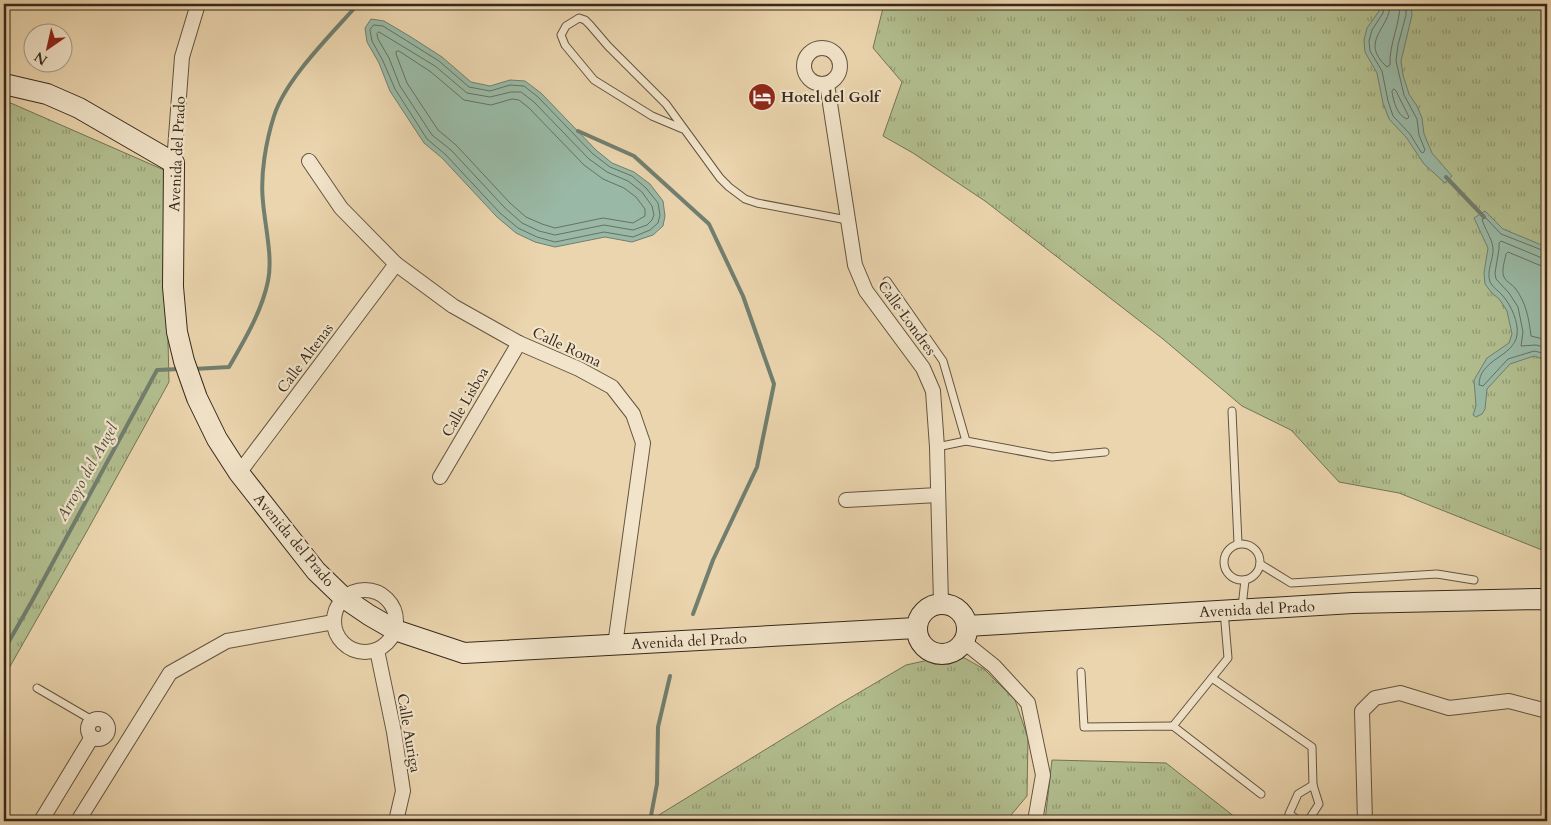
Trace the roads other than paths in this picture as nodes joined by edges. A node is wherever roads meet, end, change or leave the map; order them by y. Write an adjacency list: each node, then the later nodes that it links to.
1 (198, 4): 6 (street, Avenida del Prado)
2 (4, 84): 6 (street)
3 (827, 84): 7 (street, Calle Londres)
4 (683, 129): 4 (lane); 7 (lane)
5 (309, 161): 8 (street, Calle Roma)
6 (174, 163): 15 (street, Avenida del Prado)
7 (847, 220): 13 (street, Calle Londres)
8 (396, 264): 10 (street, Calle Roma); 15 (street, Calle Altenas)
9 (887, 282): 12 (lane)
10 (519, 343): 16 (street, Calle Lisboa); 31 (street, Calle Roma)
11 (1232, 410): 19 (lane)
12 (966, 441): 13 (lane); 14 (lane)
13 (938, 447): 17 (street, Calle Londres)
14 (1105, 452)
15 (239, 473): 23 (street, Avenida del Prado)
16 (440, 477)
17 (938, 494): 18 (street); 25 (street, Calle Londres)
18 (846, 500)
19 (1238, 543): 20 (lane); 21 (lane)
20 (1260, 564): 21 (lane); 22 (lane)
21 (1245, 580): 26 (lane)
22 (1474, 580)
23 (344, 598): 27 (street); 29 (street, Avenida del Prado)
24 (1547, 600): 26 (street, Avenida del Prado)
25 (941, 603): 28 (street); 30 (street)
26 (1233, 610): 30 (street, Avenida del Prado); 34 (lane)
27 (334, 622): 32 (street); 42 (street)
28 (916, 628): 30 (street); 31 (street, Avenida del Prado)
29 (395, 630): 31 (street, Avenida del Prado); 32 (street)
30 (965, 634): 44 (street)
31 (615, 644)
32 (377, 650): 43 (street, Calle Auriga)
33 (1080, 672): 38 (lane)
34 (1212, 678): 38 (lane); 39 (lane)
35 (37, 688): 37 (lane)
36 (1547, 711): 47 (street)
37 (92, 720): 41 (street)
38 (1173, 726): 40 (lane)
39 (1313, 785): 45 (lane); 46 (lane)
40 (1261, 794)
41 (40, 821)
42 (78, 821)
43 (396, 821)
44 (1035, 821)
45 (1300, 821)
46 (1308, 821)
47 (1365, 821)

